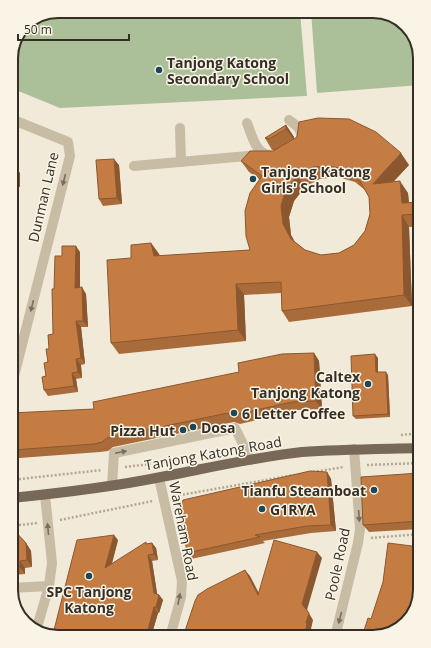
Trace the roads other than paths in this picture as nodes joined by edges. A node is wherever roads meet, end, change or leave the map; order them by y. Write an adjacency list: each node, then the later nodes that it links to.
1 (289, 120): 5 (street)
2 (18, 121): 10 (street, Dunman Lane, one-way to 10)
3 (247, 123): 6 (street)
4 (180, 128): 8 (street)
5 (294, 148)
6 (265, 154): 7 (street); 8 (street)
7 (278, 157)
8 (181, 162): 9 (street)
9 (134, 166)
10 (18, 360)
11 (413, 448): 12 (main road, Tanjong Katong Road)
12 (354, 449): 13 (main road, Tanjong Katong Road); 22 (street, Poole Road, one-way to 22)
13 (251, 460): 14 (main road, Tanjong Katong Road); 15 (street, one-way to 13)
14 (159, 478): 15 (main road, Tanjong Katong Road); 21 (street, Wareham Road, one-way to 14)
15 (112, 485): 16 (main road, Tanjong Katong Road)
16 (45, 495): 17 (main road, Tanjong Katong Road); 18 (street, one-way to 16)
17 (18, 497)
18 (49, 586): 19 (street); 20 (street)
19 (18, 588)
20 (38, 625)
21 (172, 630)
22 (337, 630)

